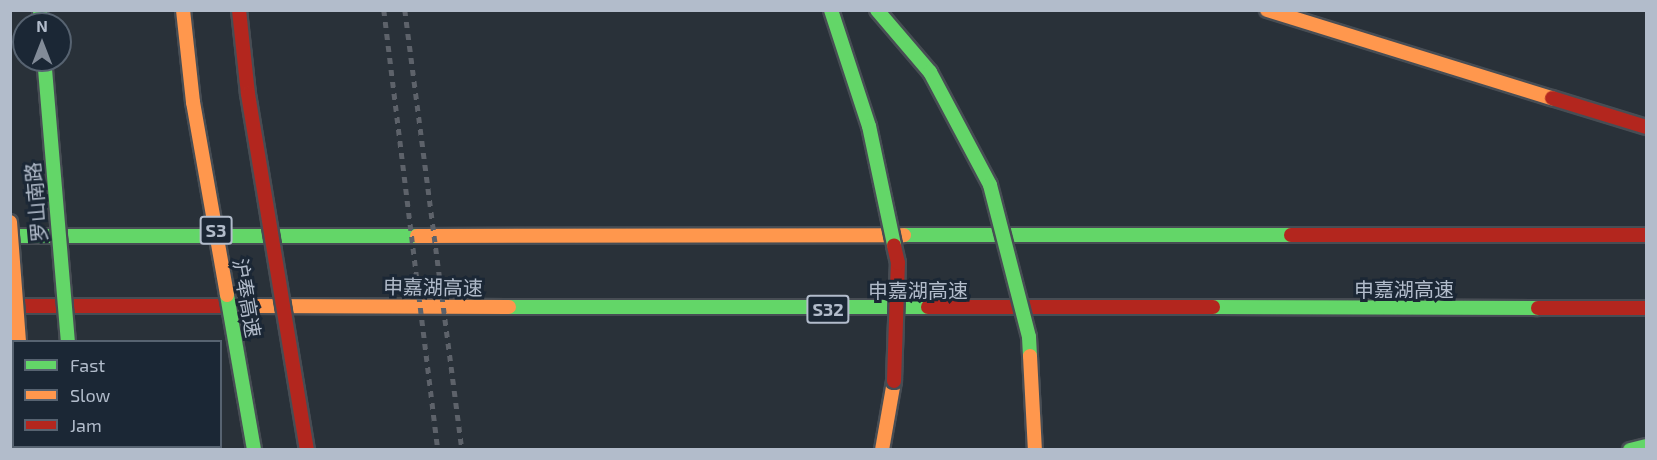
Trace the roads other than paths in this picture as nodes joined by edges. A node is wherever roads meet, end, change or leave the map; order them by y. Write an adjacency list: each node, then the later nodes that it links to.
1 (183, 10): 18 (main road, 沪奉高速 / S3, bridge)
2 (239, 10): 19 (main road, 沪奉高速, bridge)
3 (831, 10): 20 (main road, bridge)
4 (877, 10): 21 (main road, bridge)
5 (1267, 10): 7 (main road)
6 (1322, 10): 7 (main road)
7 (1436, 64): 9 (main road)
8 (45, 72): 16 (main road, 罗山南路, bridge)
9 (1647, 127)
10 (10, 222): 15 (main road, 罗山南路, bridge)
11 (10, 236): 12 (main road)
12 (1647, 236)
13 (10, 306): 14 (main road, 申嘉湖高速 / S32)
14 (1647, 308)
15 (19, 340)
16 (68, 340)
17 (1647, 446): 22 (main road)
18 (254, 450)
19 (307, 450)
20 (882, 450)
21 (1035, 450)
22 (1630, 450)

